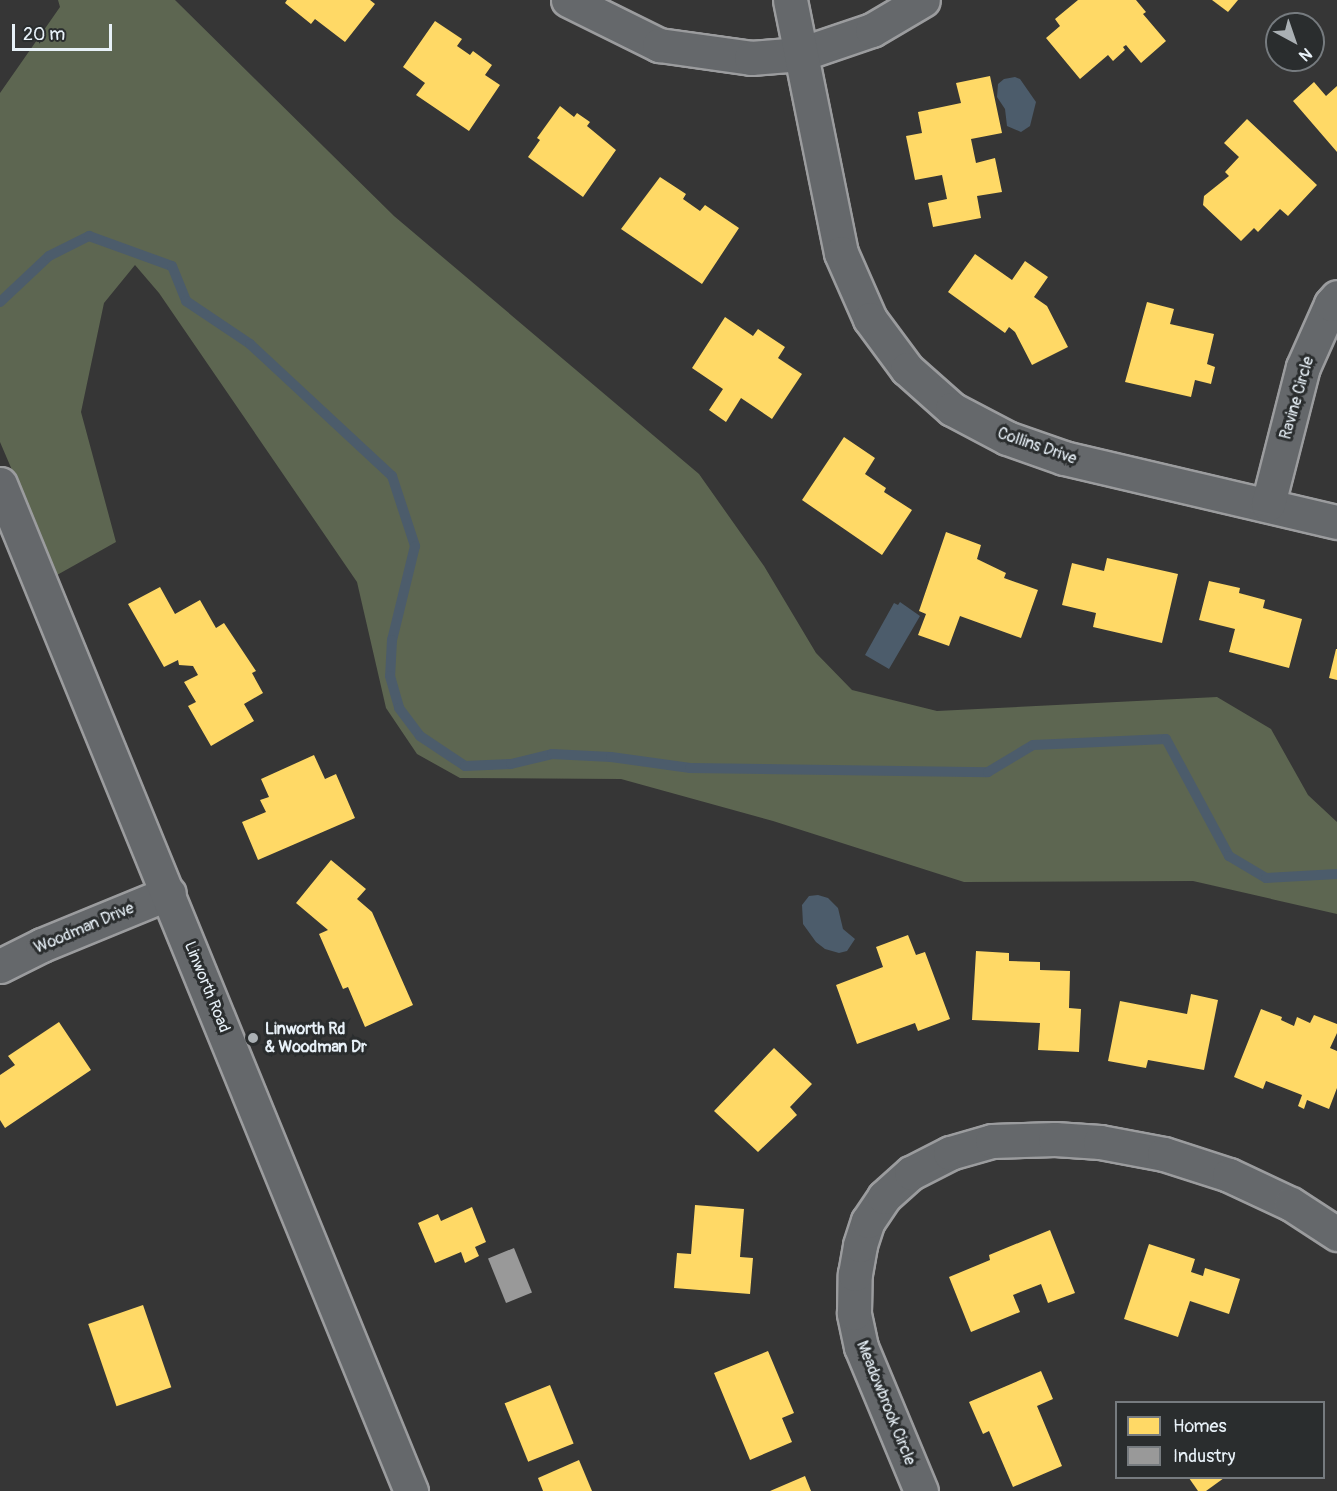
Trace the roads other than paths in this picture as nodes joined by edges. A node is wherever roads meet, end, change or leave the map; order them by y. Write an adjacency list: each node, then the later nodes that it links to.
1 (568, 0): 4 (street)
2 (790, 0): 4 (street, Collins Drive)
3 (923, 0): 4 (street)
4 (801, 54): 7 (street, Collins Drive)
5 (1337, 297): 7 (street, Ravine Circle)
6 (0, 484): 9 (street, Linworth Road)
7 (1268, 504): 8 (street, Collins Drive)
8 (1337, 522)
9 (169, 894): 10 (street, Woodman Drive); 12 (street, Linworth Road)
10 (0, 966)
11 (1337, 1234): 13 (street, Meadowbrook Circle)
12 (411, 1491)
13 (921, 1491)

